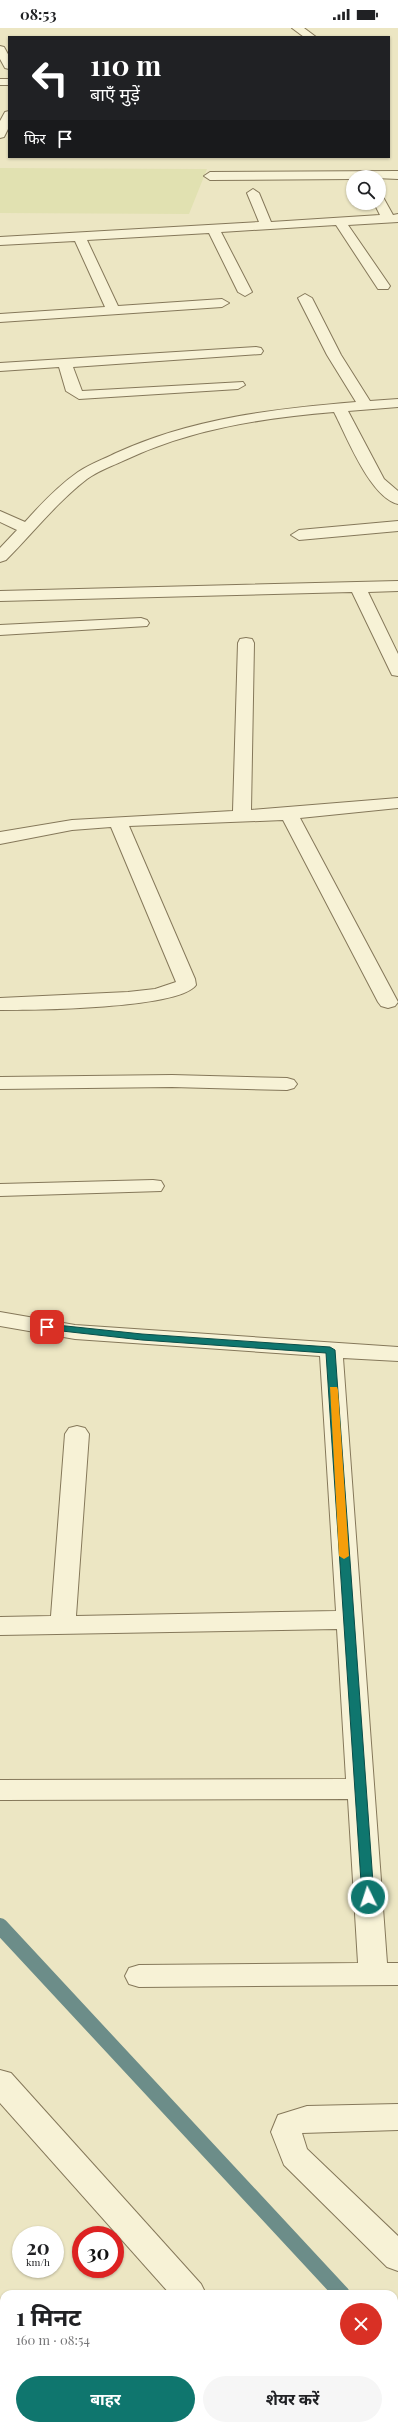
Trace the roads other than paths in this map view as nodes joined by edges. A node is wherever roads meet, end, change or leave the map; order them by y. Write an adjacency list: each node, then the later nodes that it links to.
1 (297, 28): 2 (street)
2 (309, 36)
3 (0, 49): 4 (street)
4 (8, 64)
5 (8, 116): 6 (street)
6 (0, 134)
7 (398, 175): 8 (street)
8 (210, 176)
9 (253, 193): 13 (street)
10 (386, 209): 11 (street)
11 (393, 218): 12 (street)
12 (339, 221): 13 (street); 17 (street)
13 (266, 225): 14 (street)
14 (213, 228): 15 (street); 18 (street)
15 (79, 236): 16 (street); 21 (street)
16 (0, 241)
17 (382, 286)
18 (245, 292)
19 (305, 298): 28 (street)
20 (222, 303): 21 (street)
21 (113, 310): 22 (street)
22 (0, 318)
23 (256, 351): 24 (street)
24 (64, 364): 25 (street); 26 (street)
25 (0, 367)
26 (238, 385)
27 (398, 403): 28 (street)
28 (366, 406): 29 (street)
29 (339, 408): 30 (street); 33 (street)
30 (398, 499)
31 (0, 516): 33 (street)
32 (398, 526): 34 (street)
33 (28, 530): 35 (street)
34 (299, 535)
35 (0, 557)
36 (398, 586): 37 (street)
37 (358, 587): 38 (street); 42 (street)
38 (0, 596)
39 (141, 623): 40 (street)
40 (0, 630)
41 (246, 643): 45 (street)
42 (398, 671)
43 (398, 803): 44 (street)
44 (289, 814): 45 (street); 48 (street)
45 (242, 817): 46 (street)
46 (118, 821): 47 (street); 49 (street)
47 (0, 838)
48 (388, 1002)
49 (0, 1004)
50 (0, 1083): 51 (street)
51 (288, 1084)
52 (153, 1186): 53 (street)
53 (0, 1190)
54 (0, 1318): 55 (street)
55 (330, 1350): 56 (street); 58 (street)
56 (398, 1354)
57 (77, 1434): 59 (street)
58 (348, 1620): 59 (street); 61 (street)
59 (62, 1625): 60 (street)
60 (0, 1626)
61 (361, 1789): 62 (street); 63 (street)
62 (0, 1790)
63 (385, 1974): 64 (street)
64 (139, 1976)
65 (0, 2082): 68 (street)
66 (398, 2117): 67 (street)
67 (398, 2257)
68 (186, 2290)

